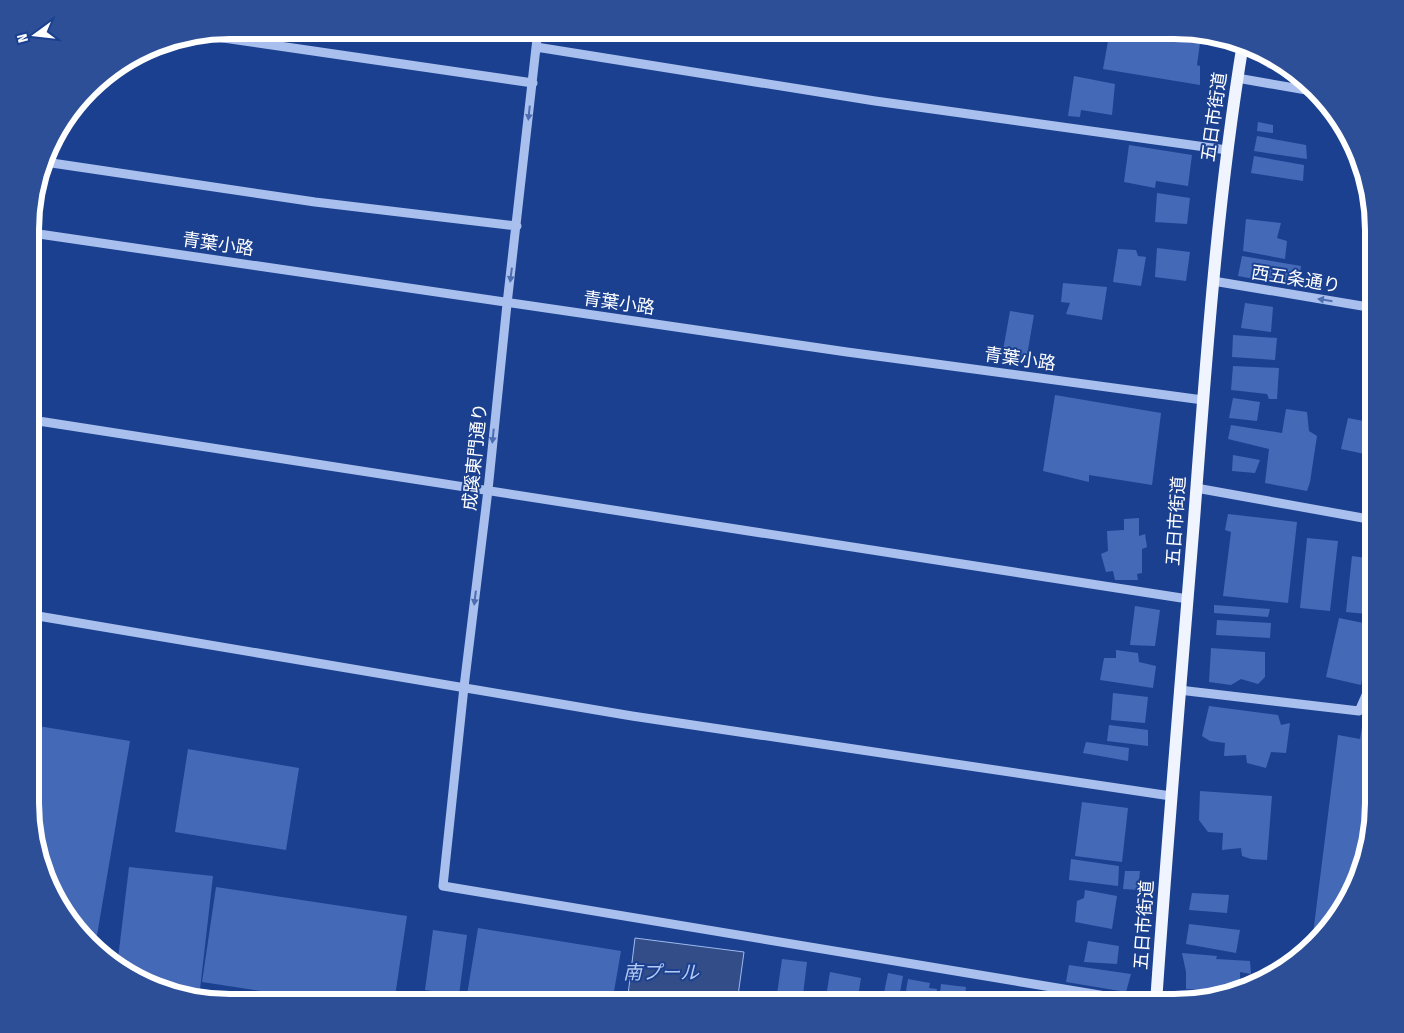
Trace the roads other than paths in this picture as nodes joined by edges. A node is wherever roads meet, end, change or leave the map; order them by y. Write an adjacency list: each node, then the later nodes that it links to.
1 (230, 39): 6 (street)
2 (537, 39): 3 (street, 成蹊東門通り)
3 (536, 47): 6 (street, 成蹊東門通り); 8 (street)
4 (1242, 51): 5 (main road, 五日市街道)
5 (1237, 78): 7 (street); 8 (main road, 五日市街道)
6 (533, 83): 10 (street, 成蹊東門通り, one-way to 10)
7 (1304, 90)
8 (1227, 150): 12 (main road, 五日市街道)
9 (51, 163): 10 (street)
10 (517, 226): 13 (street, 成蹊東門通り, one-way to 13)
11 (39, 234): 13 (street, 青葉小路)
12 (1213, 281): 14 (street, 西五条通り, one-way to 12); 15 (main road, 五日市街道)
13 (507, 304): 15 (street, 青葉小路); 18 (street, 成蹊東門通り, one-way to 18)
14 (1365, 306)
15 (1203, 400): 17 (main road, 五日市街道)
16 (39, 421): 18 (street)
17 (1196, 488): 19 (street); 20 (main road, 五日市街道)
18 (488, 490): 20 (street); 22 (street, 成蹊東門通り, one-way to 22)
19 (1365, 518)
20 (1188, 599): 23 (main road, 五日市街道)
21 (39, 616): 22 (street)
22 (464, 686): 25 (street); 26 (street, 成蹊東門通り)
23 (1179, 690): 24 (street); 25 (main road, 五日市街道)
24 (1365, 697)
25 (1171, 796): 27 (main road, 五日市街道)
26 (1094, 994)
27 (1157, 994)

